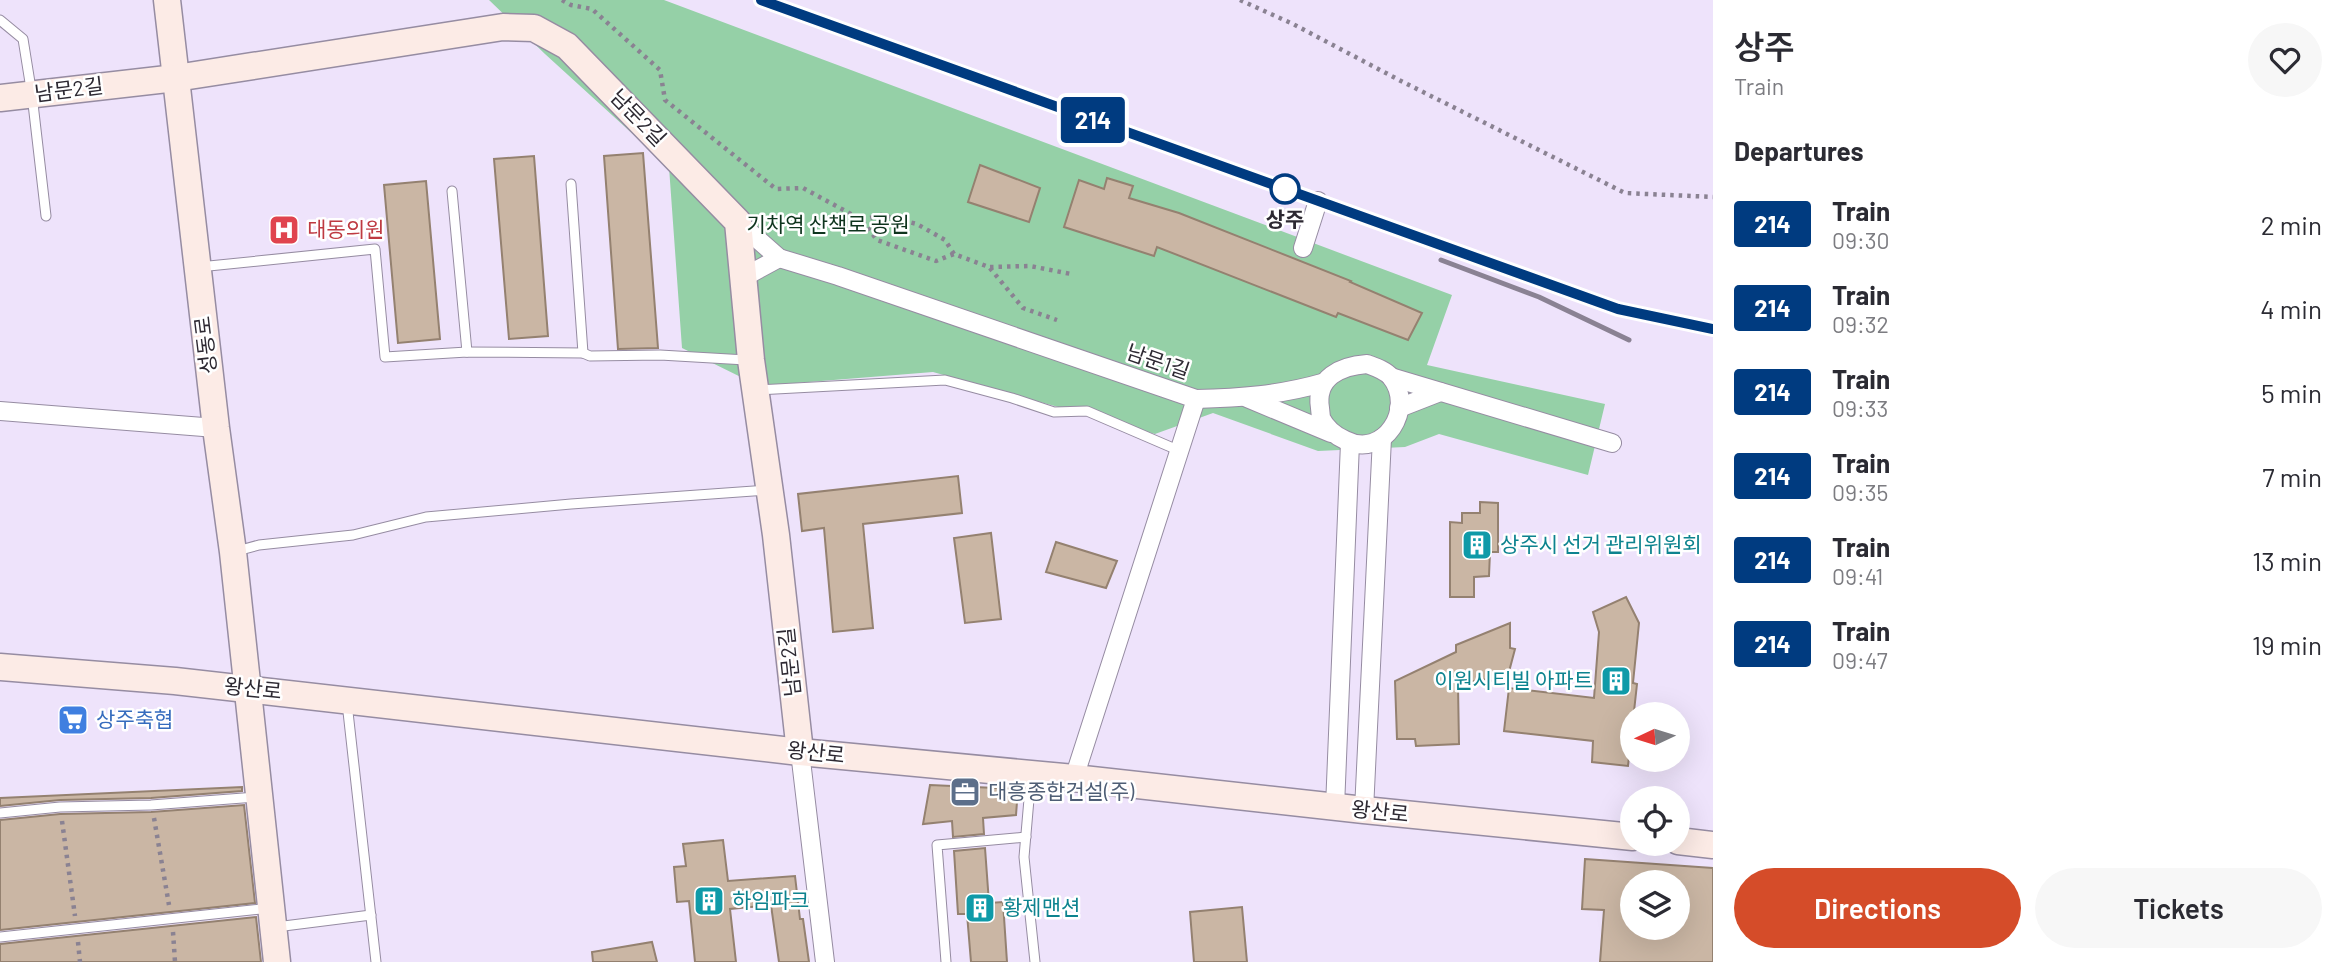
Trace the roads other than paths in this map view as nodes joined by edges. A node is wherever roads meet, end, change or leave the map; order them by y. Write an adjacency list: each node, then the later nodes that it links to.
1 (167, 0): 3 (street, 성동로)
2 (0, 20): 4 (lane)
3 (176, 78): 4 (street, 남문2길); 10 (street, 남문2길); 13 (street, 성동로)
4 (32, 95): 5 (street, 남문2길); 9 (lane)
5 (0, 98)
6 (571, 184): 16 (lane)
7 (452, 191): 15 (lane)
8 (1318, 201): 11 (street)
9 (46, 216)
10 (738, 222): 12 (street, 남문1길); 14 (street, 남문2길)
11 (1303, 248)
12 (779, 258): 14 (street); 23 (street, 남문1길)
13 (198, 268): 15 (lane); 26 (street, 성동로)
14 (744, 277): 17 (street, 남문2길)
15 (467, 352): 16 (lane)
16 (583, 353): 17 (lane)
17 (751, 360): 20 (street, 남문2길)
18 (1391, 377): 19 (street); 21 (street); 24 (street)
19 (1322, 383): 22 (street); 28 (street)
20 (755, 390): 30 (lane); 31 (street, 남문2길)
21 (1440, 391): 24 (street); 29 (street)
22 (1247, 398): 23 (street); 28 (street)
23 (1196, 399): 30 (street, 남문1길)
24 (1399, 408): 27 (street)
25 (0, 411): 26 (street)
26 (216, 428): 32 (street, 성동로)
27 (1382, 438): 28 (street); 41 (street)
28 (1343, 439): 40 (street)
29 (1612, 443)
30 (1180, 452): 38 (street, 남문1길)
31 (770, 489): 32 (lane); 36 (street, 남문2길)
32 (233, 552): 34 (street, 성동로)
33 (0, 667): 34 (street, 왕산로)
34 (247, 689): 35 (street, 왕산로); 39 (street, 성동로)
35 (347, 699): 36 (street, 왕산로); 47 (lane)
36 (800, 752): 37 (street, 왕산로); 52 (street)
37 (1032, 774): 38 (street, 왕산로); 44 (lane)
38 (1074, 778): 40 (street, 왕산로)
39 (261, 796): 42 (lane); 48 (street, 성동로)
40 (1335, 807): 41 (street, 왕산로)
41 (1364, 810): 43 (street, 왕산로)
42 (0, 813)
43 (1620, 836)
44 (1026, 837): 53 (lane); 54 (lane)
45 (1690, 842): 46 (street)
46 (1713, 845)
47 (371, 915): 48 (lane); 51 (lane)
48 (272, 918): 49 (lane); 50 (street, 성동로)
49 (0, 937)
50 (277, 962)
51 (376, 962)
52 (825, 962)
53 (946, 962)
54 (1035, 962)

